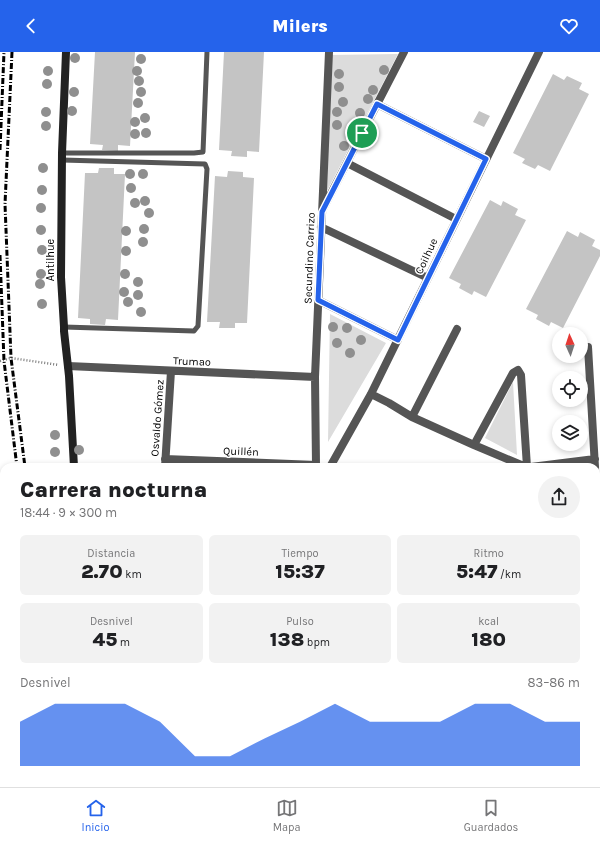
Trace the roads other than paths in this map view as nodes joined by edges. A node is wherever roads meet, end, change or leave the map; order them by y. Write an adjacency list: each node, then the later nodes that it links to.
1 (66, 52): 7 (main road, Antilhue)
2 (207, 52): 7 (lane)
3 (329, 52): 10 (street, Secundino Carrizo)
4 (404, 52): 6 (street)
5 (539, 52): 8 (street, Coilhue)
6 (377, 104): 8 (street); 9 (street)
7 (62, 156): 15 (main road, Antilhue); 15 (lane)
8 (486, 159): 11 (street, Coilhue)
9 (347, 163): 10 (street); 11 (street)
10 (322, 212): 12 (street, Secundino Carrizo)
11 (456, 219): 13 (street, Coilhue)
12 (321, 227): 13 (street); 14 (street, Secundino Carrizo)
13 (428, 278): 17 (street, Coilhue)
14 (318, 300): 17 (street); 21 (street, Secundino Carrizo)
15 (64, 327): 19 (main road, Antilhue)
16 (457, 329): 23 (street)
17 (398, 340): 22 (street, Coilhue)
18 (588, 347): 31 (street)
19 (68, 366): 20 (street, Trumao); 25 (main road, Antilhue)
20 (171, 371): 21 (street, Trumao); 26 (street, Osvaldo Gómez)
21 (315, 377): 27 (street, Secundino Carrizo)
22 (371, 394): 23 (street); 28 (street, Coilhue)
23 (412, 417): 24 (street)
24 (474, 445): 29 (street); 30 (street)
25 (74, 463)
26 (165, 463)
27 (318, 463)
28 (332, 463)
29 (517, 463)
30 (526, 463)
31 (595, 463)

